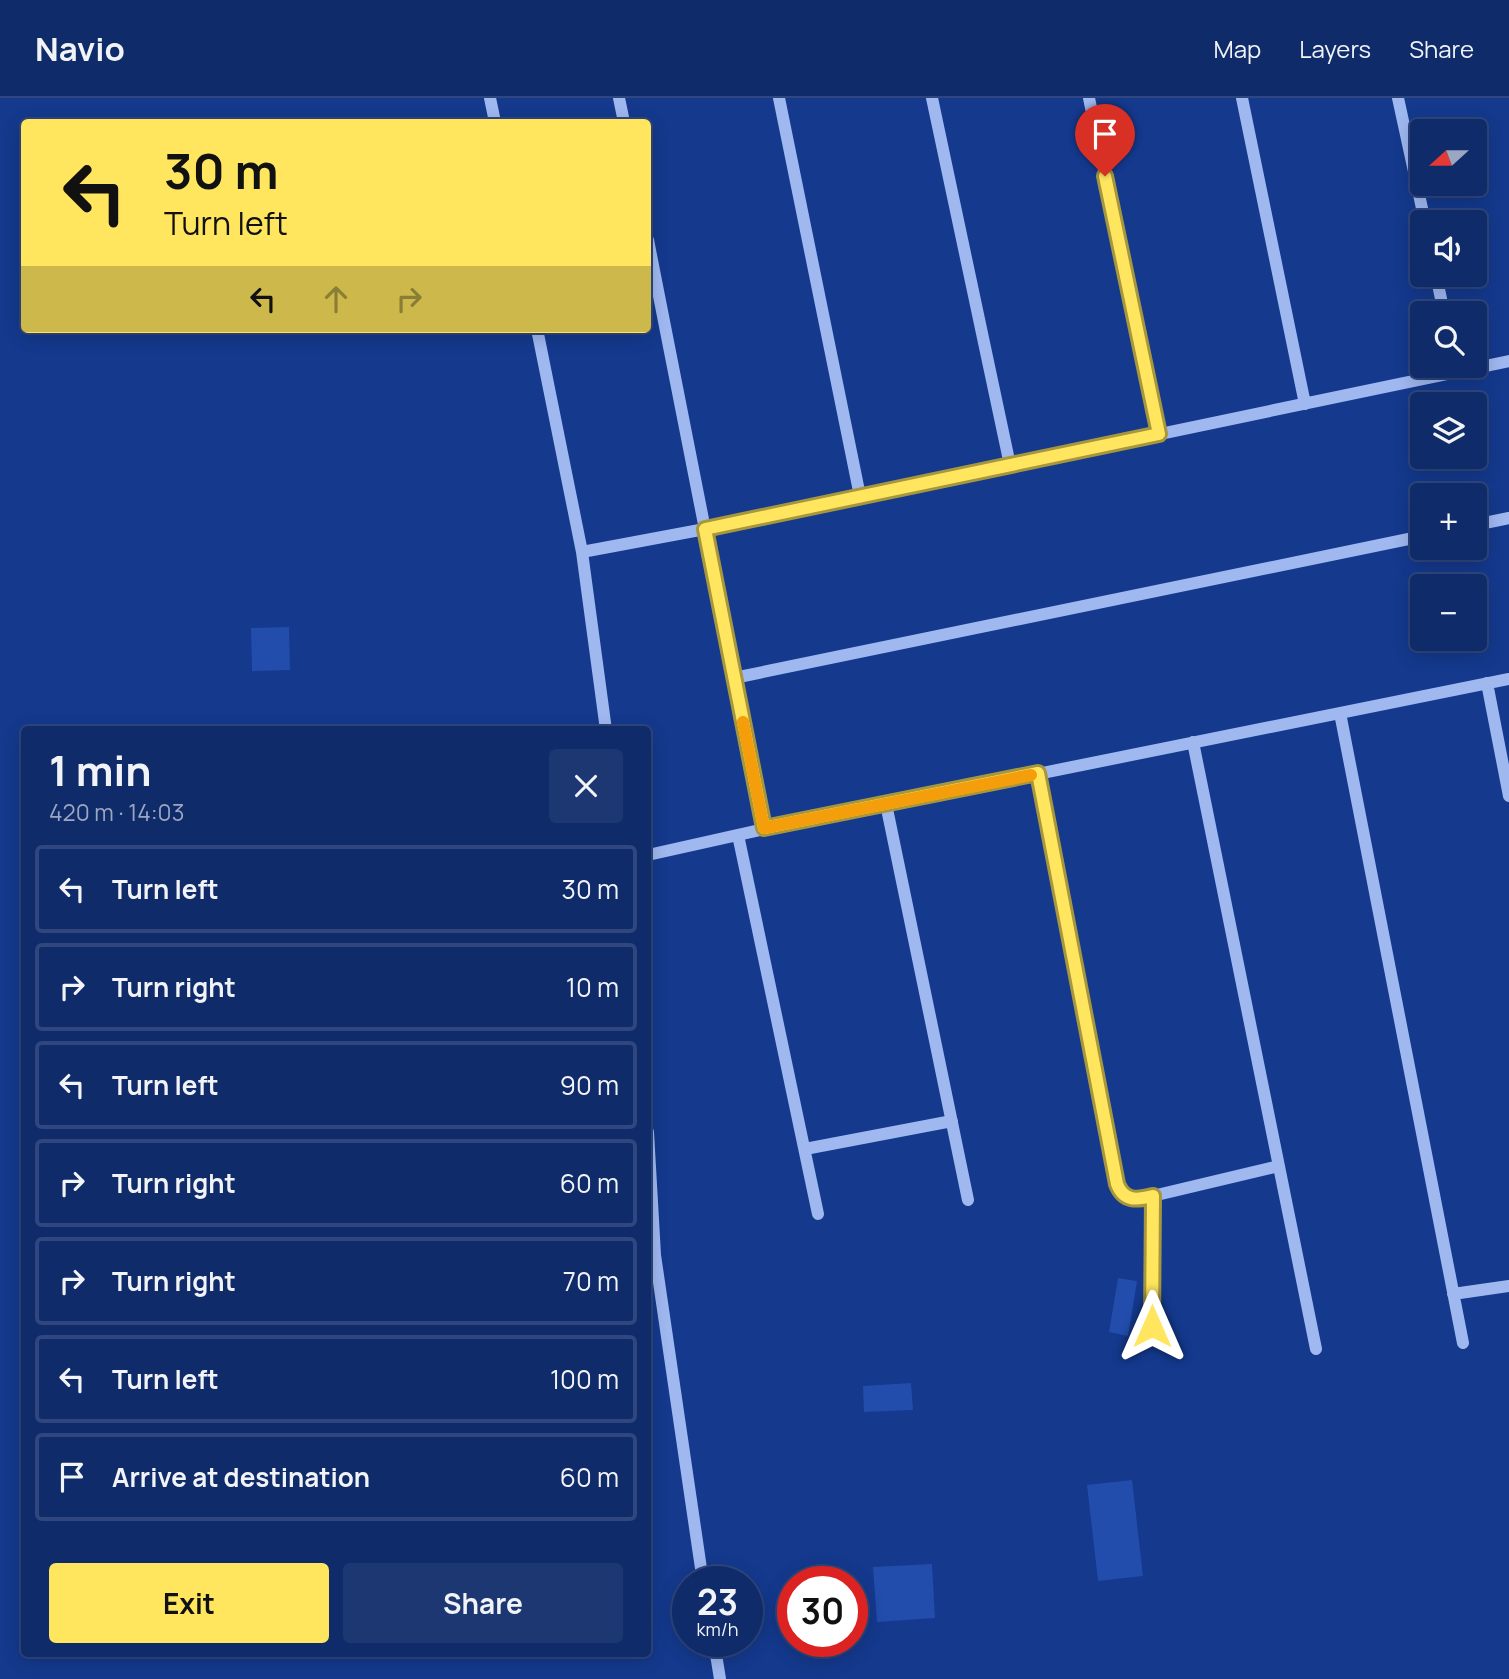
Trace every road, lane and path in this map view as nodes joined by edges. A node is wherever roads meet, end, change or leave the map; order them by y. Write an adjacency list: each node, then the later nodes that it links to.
1 (490, 98): 8 (street)
2 (619, 98): 9 (street)
3 (779, 98): 19 (street)
4 (932, 98): 18 (street)
5 (1089, 98): 17 (street)
6 (1242, 98): 16 (street)
7 (1398, 98): 10 (street)
8 (494, 119)
9 (623, 119)
10 (1421, 210)
11 (651, 255): 22 (street)
12 (538, 333): 24 (street)
13 (1509, 361): 14 (street)
14 (1487, 364)
15 (1416, 378): 16 (street)
16 (1305, 404): 17 (street)
17 (1159, 434): 18 (street)
18 (1010, 465): 19 (street)
19 (860, 496): 22 (street)
20 (1509, 518): 21 (street)
21 (1487, 523)
22 (705, 529): 24 (street); 25 (street)
23 (1410, 539): 25 (street)
24 (582, 552): 29 (street)
25 (734, 678): 34 (street)
26 (1509, 679): 27 (street)
27 (1488, 683): 28 (street); 32 (street)
28 (1340, 713): 30 (street); 45 (street)
29 (605, 726)
30 (1193, 742): 31 (street); 39 (street)
31 (1038, 773): 33 (street); 41 (street)
32 (1509, 796)
33 (886, 804): 34 (street); 37 (street)
34 (764, 828): 35 (street)
35 (738, 835): 36 (street); 38 (street)
36 (651, 854)
37 (952, 1121): 38 (street); 42 (street)
38 (805, 1149): 43 (street)
39 (1279, 1166): 41 (street); 48 (street)
40 (651, 1185): 49 (street)
41 (1153, 1196): 46 (street)
42 (968, 1200)
43 (818, 1214)
44 (1509, 1286): 45 (street)
45 (1453, 1294): 47 (street)
46 (1152, 1326)
47 (1463, 1343)
48 (1316, 1349)
49 (701, 1566)
50 (716, 1657): 51 (street)
51 (720, 1679)

